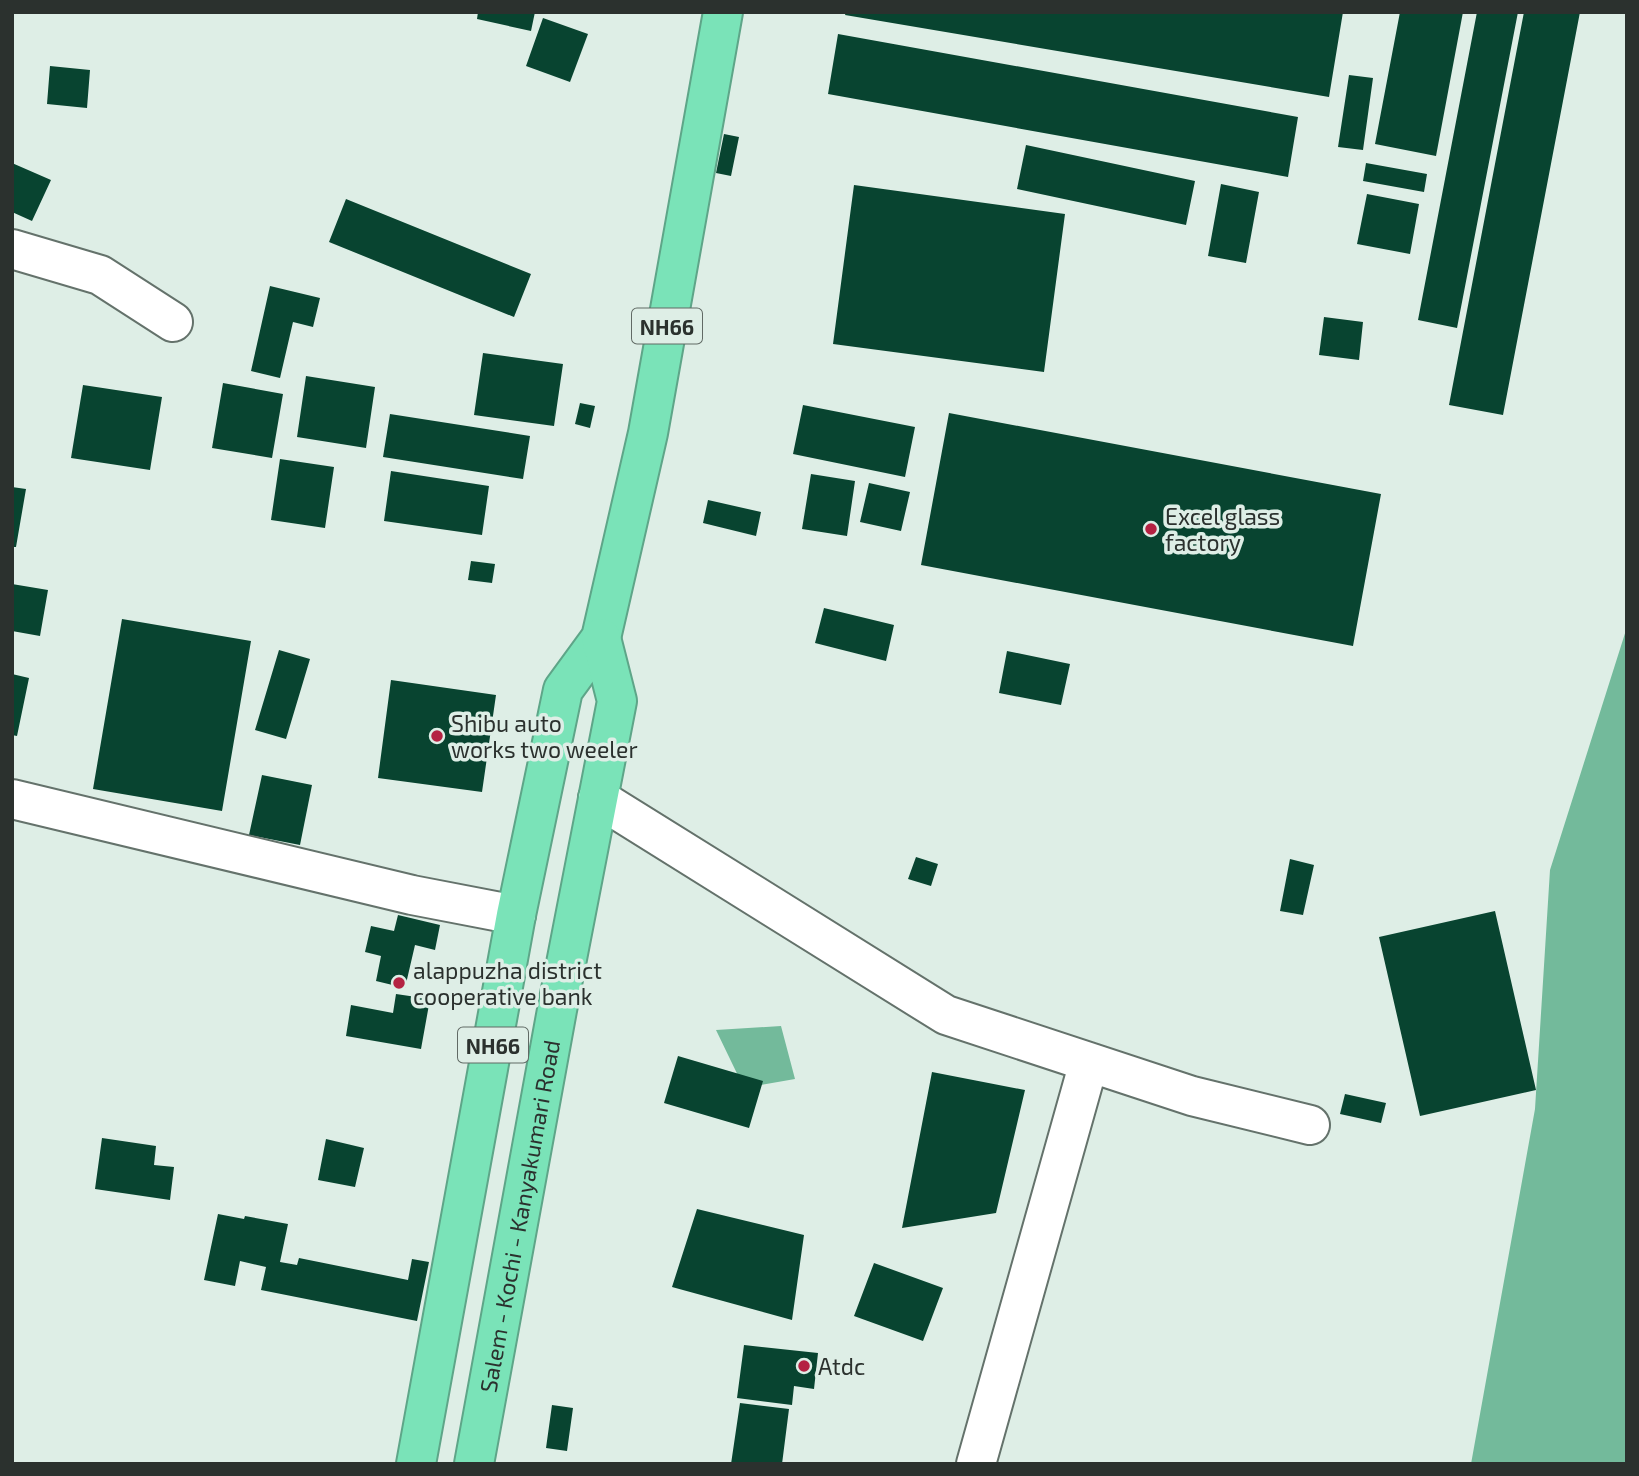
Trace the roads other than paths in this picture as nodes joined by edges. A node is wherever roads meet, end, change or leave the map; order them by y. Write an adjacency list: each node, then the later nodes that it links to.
1 (723, 12): 4 (highway, Salem - Kochi - Kanyakumari Road / NH66)
2 (12, 249): 3 (street)
3 (173, 322)
4 (601, 638): 5 (highway, Salem - Kochi - Kanyakumari Road / NH66); 7 (highway, Salem - Kochi - Kanyakumari Road / NH66)
5 (598, 798): 8 (street); 11 (highway, Salem - Kochi - Kanyakumari Road / NH66)
6 (12, 799): 7 (street)
7 (516, 915): 10 (highway, Salem - Kochi - Kanyakumari Road / NH66)
8 (1089, 1062): 9 (street); 12 (street)
9 (1310, 1125)
10 (416, 1464)
11 (474, 1464)
12 (976, 1464)

